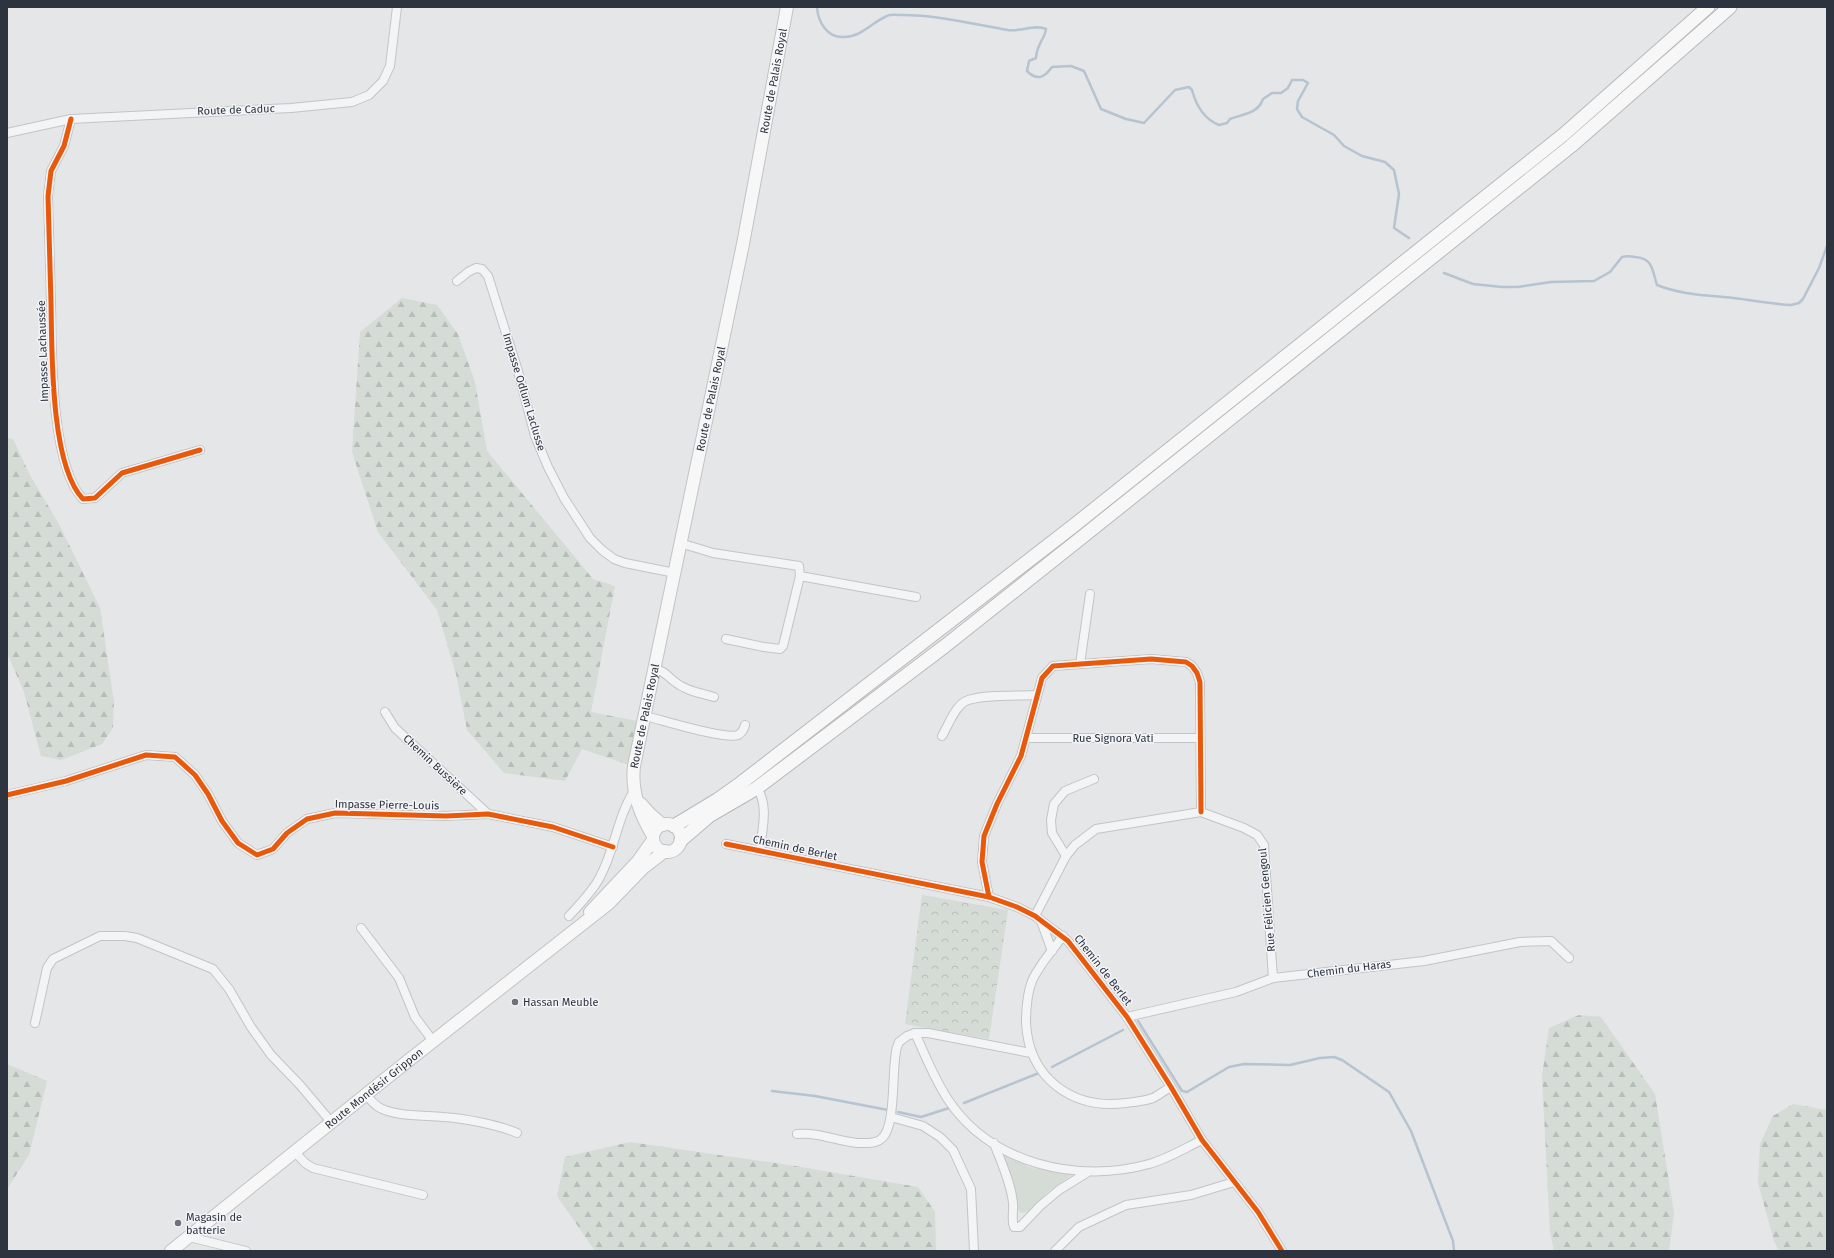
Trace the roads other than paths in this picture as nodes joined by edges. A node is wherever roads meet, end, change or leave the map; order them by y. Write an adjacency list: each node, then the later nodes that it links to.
1 (397, 7): 5 (street, Route de Caduc)
2 (786, 7): 9 (main road, Route de Palais Royal)
3 (1708, 7): 29 (highway)
4 (1730, 7): 26 (highway)
5 (71, 119): 6 (street, Route de Caduc); 8 (street, Impasse Lachaussée)
6 (7, 132)
7 (457, 281): 10 (street, Impasse Odlum Laclusse)
8 (200, 450)
9 (680, 543): 10 (main road, Route de Palais Royal); 11 (street)
10 (675, 573): 16 (main road, Route de Palais Royal)
11 (800, 576): 13 (street); 14 (street)
12 (1090, 594): 15 (street)
13 (916, 597)
14 (726, 639)
15 (1080, 664): 17 (street); 24 (street)
16 (655, 669): 18 (street); 20 (main road, Route de Palais Royal)
17 (1037, 695): 22 (street); 23 (street)
18 (714, 697)
19 (385, 712): 31 (street, Chemin Bussière)
20 (644, 716): 21 (street); 27 (main road, Route de Palais Royal)
21 (745, 725)
22 (942, 736)
23 (1026, 738): 24 (street, Rue Signora Vati); 40 (street)
24 (1200, 738): 30 (street)
25 (1094, 779): 39 (street)
26 (757, 788): 29 (highway); 34 (highway); 37 (street)
27 (634, 791): 32 (main road); 33 (main road, Route de Palais Royal); 36 (street)
28 (7, 795): 31 (street, Impasse Pierre-Louis)
29 (720, 798): 32 (highway)
30 (1201, 812): 39 (street); 48 (street, Rue Félicien Gengoul)
31 (488, 814): 36 (street, Impasse Pierre-Louis)
32 (669, 825): 33 (main road); 34 (main road)
33 (653, 838): 38 (main road); 44 (main road, Route Mondésir Grippon)
34 (681, 840): 38 (main road)
35 (726, 844): 37 (street, Chemin de Berlet)
36 (612, 847): 41 (street)
37 (760, 850): 40 (street, Chemin de Berlet)
38 (665, 852): 44 (main road, Route Mondésir Grippon)
39 (1066, 856): 42 (street)
40 (989, 897): 42 (street, Chemin de Berlet)
41 (569, 916)
42 (1038, 918): 45 (street, Chemin de Berlet); 46 (street)
43 (361, 928): 52 (street)
44 (577, 928): 52 (main road, Route Mondésir Grippon)
45 (1063, 936): 46 (street); 49 (street, Chemin de Berlet)
46 (1052, 951): 53 (street)
47 (1570, 958): 48 (street, Chemin du Haras)
48 (1273, 978): 49 (street, Chemin du Haras)
49 (1127, 1017): 54 (street, Chemin de Berlet)
50 (35, 1024): 57 (street)
51 (915, 1033): 53 (street); 56 (street); 61 (street)
52 (432, 1041): 55 (main road, Route Mondésir Grippon)
53 (1031, 1053): 54 (street)
54 (1171, 1087): 60 (street, Chemin de Berlet)
55 (366, 1095): 57 (main road, Route Mondésir Grippon); 58 (street)
56 (891, 1117): 59 (street); 69 (street)
57 (332, 1122): 62 (main road, Route Mondésir Grippon)
58 (517, 1133)
59 (797, 1134)
60 (1202, 1140): 63 (street); 64 (street, Chemin de Berlet)
61 (994, 1143): 63 (street); 63 (street)
62 (295, 1152): 65 (street); 66 (main road, Route Mondésir Grippon)
63 (1088, 1171)
64 (1234, 1182): 70 (street); 71 (street, Chemin de Berlet)
65 (423, 1195)
66 (189, 1237): 67 (main road, Route Mondésir Grippon); 68 (street)
67 (171, 1251)
68 (246, 1251)
69 (974, 1251)
70 (1055, 1251)
71 (1282, 1251)

